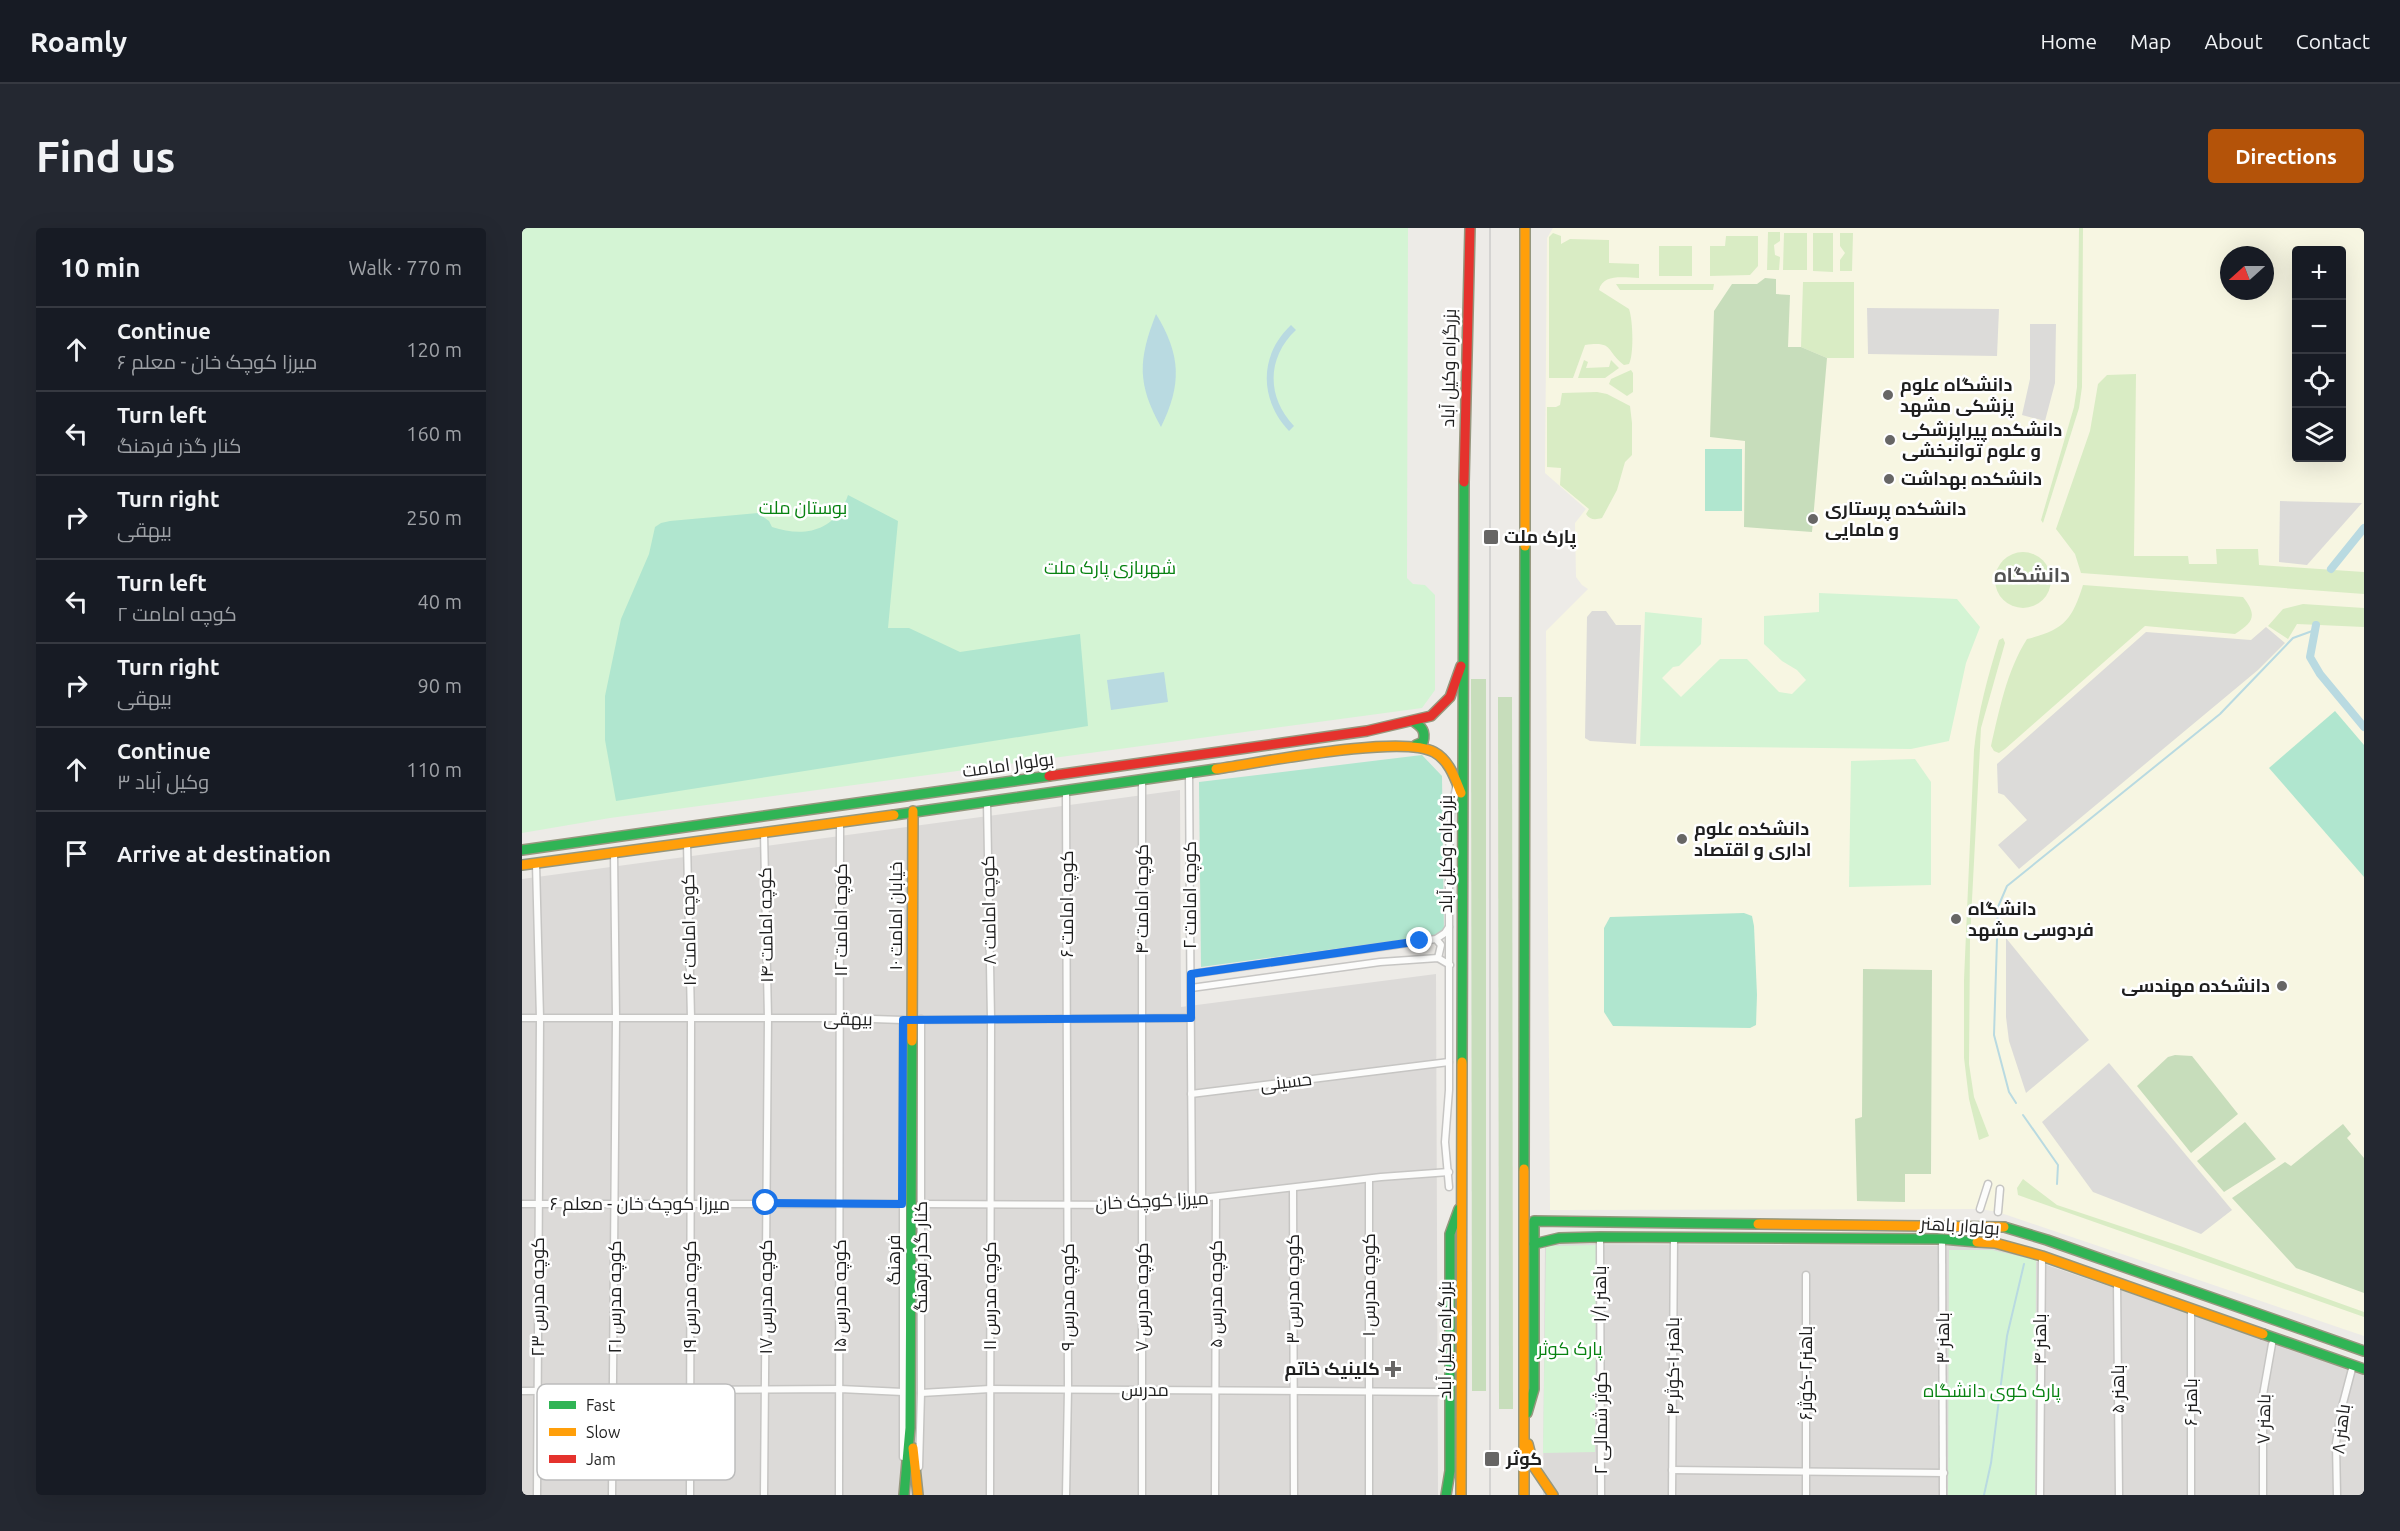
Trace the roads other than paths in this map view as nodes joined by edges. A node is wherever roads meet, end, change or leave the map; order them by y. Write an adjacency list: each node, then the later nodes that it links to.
1 (1461, 228): 4 (main road, بزرگراه وکیل آباد)
2 (1470, 228): 4 (main road, بزرگراه وکیل آباد)
3 (1525, 228): 77 (main road)
4 (1468, 250): 5 (main road, بزرگراه وکیل آباد)
5 (1464, 658): 6 (main road, بولوار امامت); 12 (main road, بزرگراه وکیل آباد)
6 (1413, 721): 7 (main road); 18 (main road, بولوار امامت)
7 (1416, 745): 8 (main road, بولوار امامت); 10 (main road)
8 (1189, 773): 9 (main road, بولوار امامت); 28 (street, کوچه امامت ۲)
9 (1142, 780): 11 (main road, بولوار امامت); 38 (street, کوچه امامت ۴)
10 (1457, 783): 12 (main road); 22 (street)
11 (1066, 790): 13 (main road, بولوار امامت); 37 (street, کوچه امامت ۶)
12 (1463, 800): 61 (main road, بزرگراه وکیل آباد)
13 (987, 803): 14 (main road, بولوار امامت); 36 (street, کوچه امامت ۸)
14 (913, 812): 15 (main road, بولوار امامت); 40 (main road, خیابان امامت ۱۰)
15 (840, 821): 16 (main road, بولوار امامت); 35 (street, کوچه امامت ۱۲)
16 (764, 832): 17 (main road, بولوار امامت); 34 (street, کوچه امامت ۱۴)
17 (687, 843): 19 (main road, بولوار امامت); 33 (street, کوچه امامت ۱۶)
18 (522, 850)
19 (614, 853): 20 (main road, بولوار امامت); 32 (street, کوچه مدرس ۲۱)
20 (536, 864): 21 (main road, بولوار امامت); 31 (street, کوچه مدرس ۲۳)
21 (522, 866)
22 (1449, 927): 23 (street); 26 (street)
23 (1437, 939): 24 (street); 25 (street)
24 (1298, 958): 27 (street); 28 (street)
25 (1438, 958): 26 (street); 27 (street)
26 (1450, 965): 41 (street)
27 (1299, 973): 29 (street)
28 (1191, 974): 29 (street, کوچه امامت ۲)
29 (1191, 988): 39 (street, کوچه امامت ۲)
30 (522, 1018): 31 (street, بیهقی)
31 (540, 1018): 32 (street, بیهقی); 54 (street, کوچه مدرس ۲۳)
32 (616, 1018): 33 (street, بیهقی); 55 (street, کوچه مدرس ۲۱)
33 (691, 1018): 34 (street, بیهقی); 56 (street, کوچه امامت ۱۶)
34 (768, 1018): 35 (street, بیهقی); 51 (street, کوچه امامت ۱۴)
35 (842, 1018): 40 (street, بیهقی); 52 (street, کوچه امامت ۱۲)
36 (991, 1018): 37 (street, بیهقی); 40 (street, بیهقی); 59 (street, کوچه امامت ۸)
37 (1068, 1018): 38 (street, بیهقی); 60 (street, کوچه امامت ۶)
38 (1142, 1018): 39 (street, بیهقی); 62 (street, کوچه امامت ۴)
39 (1191, 1018): 42 (street, کوچه امامت ۲)
40 (912, 1020): 57 (street, کنار گذر فرهنگ); 58 (street, کنار گذر فرهنگ); 102 (main road, فرهنگ)
41 (1449, 1062): 42 (street, حسینی); 43 (street)
42 (1191, 1094): 50 (street, کوچه امامت ۲)
43 (1449, 1172): 44 (street, میرزا کوچک خان); 46 (street)
44 (1369, 1179): 47 (street, میرزا کوچک خان); 97 (street, کوچه مدرس ۱)
45 (1988, 1184): 63 (street)
46 (1449, 1187)
47 (1293, 1188): 49 (street, میرزا کوچک خان); 96 (street, کوچه مدرس ۳)
48 (2000, 1189): 64 (street)
49 (1216, 1197): 50 (street, میرزا کوچک خان); 95 (street, کوچه مدرس ۵)
50 (1192, 1200): 62 (street, میرزا کوچک خان)
51 (766, 1203): 52 (street, میرزا کوچک خان - معلم ۶); 56 (street, میرزا کوچک خان - معلم ۶); 90 (street, کوچه مدرس ۱۷)
52 (841, 1203): 57 (street, میرزا کوچک خان - معلم ۶); 91 (street, کوچه مدرس ۱۵)
53 (522, 1204): 54 (street, میرزا کوچک خان - معلم ۶)
54 (539, 1204): 55 (street, میرزا کوچک خان - معلم ۶); 86 (street, کوچه مدرس ۲۳)
55 (615, 1204): 56 (street, میرزا کوچک خان - معلم ۶); 87 (street, کوچه مدرس ۲۱)
56 (690, 1204): 88 (street, کوچه مدرس ۱۹)
57 (902, 1204): 98 (street, کنار گذر فرهنگ)
58 (921, 1204): 59 (street, میرزا کوچک خان); 100 (street, کنار گذر فرهنگ)
59 (990, 1204): 60 (street, میرزا کوچک خان); 92 (street, کوچه مدرس ۱۱)
60 (1068, 1204): 62 (street, میرزا کوچک خان); 93 (street, کوچه مدرس ۹)
61 (1461, 1204): 99 (main road); 121 (main road, بزرگراه وکیل آباد)
62 (1142, 1205): 94 (street, کوچه مدرس ۷)
63 (1980, 1209)
64 (1998, 1212)
65 (1718, 1222): 66 (main road, بولوار باهنر); 70 (main road); 78 (main road, بولوار باهنر)
66 (1558, 1223): 69 (main road); 72 (main road, بولوار باهنر)
67 (1600, 1237): 68 (main road, بولوار باهنر); 69 (main road, بولوار باهنر); 82 (street, باهنر ۱/۱)
68 (1674, 1237): 70 (main road, بولوار باهنر); 103 (street, باهنر ۱-کوثر ۴)
69 (1559, 1238): 72 (main road, بولوار باهنر)
70 (1717, 1238): 71 (main road, بولوار باهنر)
71 (1942, 1239): 73 (main road, بولوار باهنر); 105 (street, باهنر ۳)
72 (1534, 1244): 76 (main road)
73 (2042, 1256): 75 (main road, بولوار باهنر); 128 (street, باهنر ۴)
74 (1806, 1275): 104 (street, باهنر۲ -کوثر۶)
75 (2117, 1282): 79 (main road, بولوار باهنر); 129 (street, باهنر ۵)
76 (1534, 1288): 77 (main road); 101 (main road)
77 (1524, 1299): 101 (main road)
78 (2230, 1304): 80 (main road); 83 (main road, بولوار باهنر)
79 (2191, 1308): 80 (main road, بولوار باهنر); 130 (street, باهنر ۶)
80 (2224, 1320): 84 (main road, بولوار باهنر)
81 (2272, 1344): 131 (street, باهنر ۷)
82 (1601, 1351): 124 (street, کوثر شمالی ۲)
83 (2364, 1351)
84 (2353, 1365): 85 (main road, بولوار باهنر); 132 (street, باهنر ۸)
85 (2364, 1369)
86 (538, 1384)
87 (614, 1384)
88 (690, 1384)
89 (735, 1389): 90 (street)
90 (765, 1389): 91 (street); 110 (street, کوچه مدرس ۱۷)
91 (840, 1389): 98 (street); 111 (street, کوچه مدرس ۱۵)
92 (990, 1389): 93 (street, مدرس); 100 (street, مدرس); 114 (street, کوچه مدرس ۱۱)
93 (1068, 1389): 94 (street, مدرس); 115 (street, کوچه مدرس ۹)
94 (1142, 1390): 95 (street, مدرس); 116 (street, کوچه مدرس ۷)
95 (1216, 1390): 96 (street, مدرس); 117 (street, کوچه مدرس ۵)
96 (1294, 1390): 97 (street, مدرس); 118 (street, کوچه مدرس ۳)
97 (1368, 1390): 99 (street, مدرس); 119 (street, کوچه مدرس ۱)
98 (903, 1392): 112 (street, کنار گذر فرهنگ)
99 (1449, 1392): 120 (main road)
100 (921, 1393): 113 (street, کنار گذر فرهنگ)
101 (1524, 1423): 122 (main road); 123 (main road)
102 (910, 1428): 112 (main road); 113 (main road)
103 (1672, 1470): 104 (street); 125 (street, باهنر ۱-کوثر ۴)
104 (1806, 1471): 105 (street); 126 (street, باهنر۲ -کوثر۶)
105 (1944, 1473): 127 (street, باهنر ۳)
106 (537, 1480): 108 (street, کوچه مدرس ۲۳)
107 (612, 1480): 109 (street, کوچه مدرس ۲۱)
108 (537, 1495)
109 (612, 1495)
110 (764, 1495)
111 (839, 1495)
112 (904, 1495)
113 (918, 1495)
114 (990, 1495)
115 (1066, 1495)
116 (1142, 1495)
117 (1215, 1495)
118 (1294, 1495)
119 (1369, 1495)
120 (1446, 1495)
121 (1461, 1495)
122 (1524, 1495)
123 (1553, 1495)
124 (1601, 1495)
125 (1672, 1495)
126 (1806, 1495)
127 (1943, 1495)
128 (2040, 1495)
129 (2119, 1495)
130 (2192, 1495)
131 (2263, 1495)
132 (2337, 1495)

